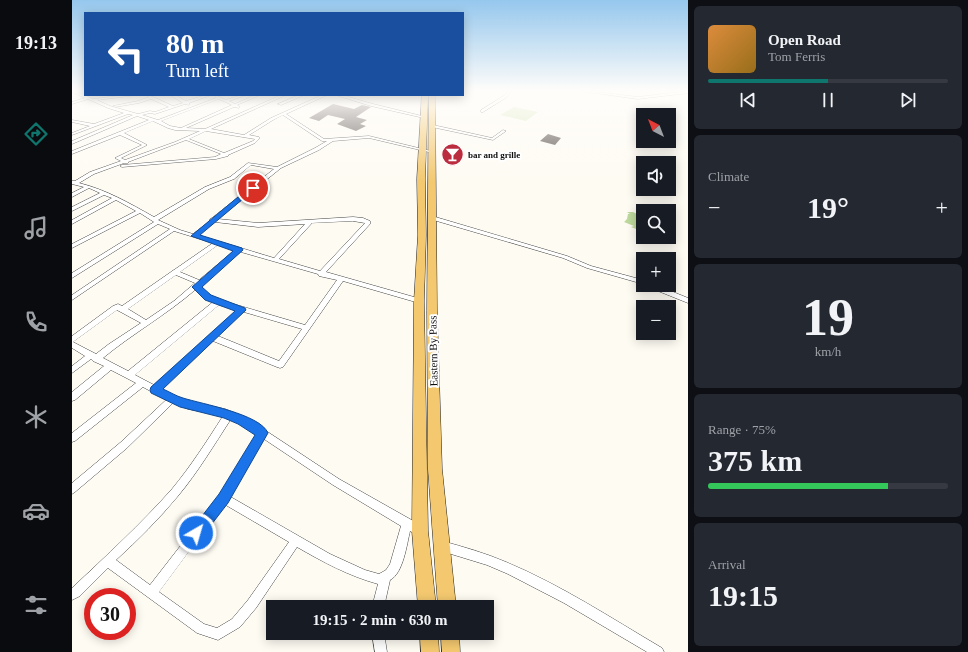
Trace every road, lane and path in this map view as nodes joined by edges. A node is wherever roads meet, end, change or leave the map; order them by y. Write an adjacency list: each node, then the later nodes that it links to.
1 (74, 121): 12 (street)
2 (105, 121): 12 (street)
3 (122, 121): 22 (street)
4 (148, 121): 17 (street)
5 (158, 121): 14 (street)
6 (199, 121): 14 (street)
7 (224, 121): 15 (street)
8 (268, 121): 19 (street)
9 (296, 121): 21 (street)
10 (425, 121): 23 (main road, Eastern By Pass)
11 (432, 121): 13 (main road, Eastern By Pass)
12 (94, 126): 18 (street)
13 (433, 126): 16 (street); 23 (main road, Eastern By Pass)
14 (181, 129): 15 (street)
15 (208, 129): 19 (street); 20 (street)
16 (504, 131)
17 (120, 133): 24 (street); 26 (street)
18 (72, 134)
19 (244, 136): 25 (street)
20 (186, 139): 25 (street); 26 (street)
21 (333, 139): 23 (street); 28 (street)
22 (72, 143)
23 (428, 151): 36 (main road, Eastern By Pass); 55 (main road, Eastern By Pass)
24 (72, 153)
25 (226, 155): 27 (street)
26 (126, 162): 27 (street)
27 (109, 167): 29 (street)
28 (277, 168): 37 (street); 38 (street)
29 (73, 182): 30 (street)
30 (88, 186): 31 (street); 32 (street)
31 (104, 193): 33 (street); 34 (street)
32 (72, 195)
33 (116, 198): 35 (street); 39 (street)
34 (72, 209)
35 (140, 211): 38 (street); 44 (street)
36 (432, 218): 51 (street); 81 (main road, Eastern By Pass)
37 (212, 220): 40 (street); 42 (street)
38 (156, 221): 41 (street); 49 (street)
39 (72, 222)
40 (310, 222): 46 (street); 48 (street)
41 (174, 229): 42 (street); 54 (street)
42 (194, 236): 43 (street)
43 (217, 243): 45 (street); 47 (street)
44 (72, 246)
45 (239, 250): 46 (street); 52 (street)
46 (275, 260): 48 (street)
47 (174, 272): 52 (street); 58 (street)
48 (321, 274): 50 (street)
49 (72, 276)
50 (341, 279): 55 (street); 61 (street)
51 (636, 280)
52 (199, 285): 57 (street); 60 (street)
53 (667, 292): 56 (street)
54 (72, 298)
55 (419, 301): 79 (main road, Eastern By Pass)
56 (688, 301)
57 (218, 302): 59 (street); 68 (street)
58 (122, 310): 60 (street); 63 (street)
59 (242, 310): 61 (street); 62 (street)
60 (146, 323): 65 (street)
61 (307, 328): 62 (street)
62 (212, 337): 70 (street)
63 (72, 340)
64 (72, 345): 65 (street)
65 (93, 358): 66 (street); 67 (street)
66 (109, 366): 68 (street); 71 (street)
67 (72, 370)
68 (128, 376): 69 (street)
69 (142, 383): 70 (street); 75 (street)
70 (155, 390): 72 (street)
71 (72, 397)
72 (172, 399): 73 (street); 76 (street)
73 (229, 415): 74 (street); 82 (street)
74 (263, 433): 77 (street); 78 (street)
75 (72, 438)
76 (72, 489)
77 (223, 498): 80 (street); 84 (street)
78 (406, 523): 79 (street); 83 (street)
79 (420, 531): 87 (main road, Eastern By Pass)
80 (296, 540): 83 (street); 84 (street)
81 (442, 546): 88 (main road, Eastern By Pass); 95 (street)
82 (108, 561): 84 (street); 85 (street)
83 (385, 578): 86 (street)
84 (152, 592)
85 (72, 594)
86 (380, 600)
87 (426, 600)
88 (446, 600)
89 (379, 640): 92 (street)
90 (429, 640): 93 (main road)
91 (450, 640): 94 (main road)
92 (381, 652)
93 (430, 652)
94 (451, 652)
95 (658, 652)

